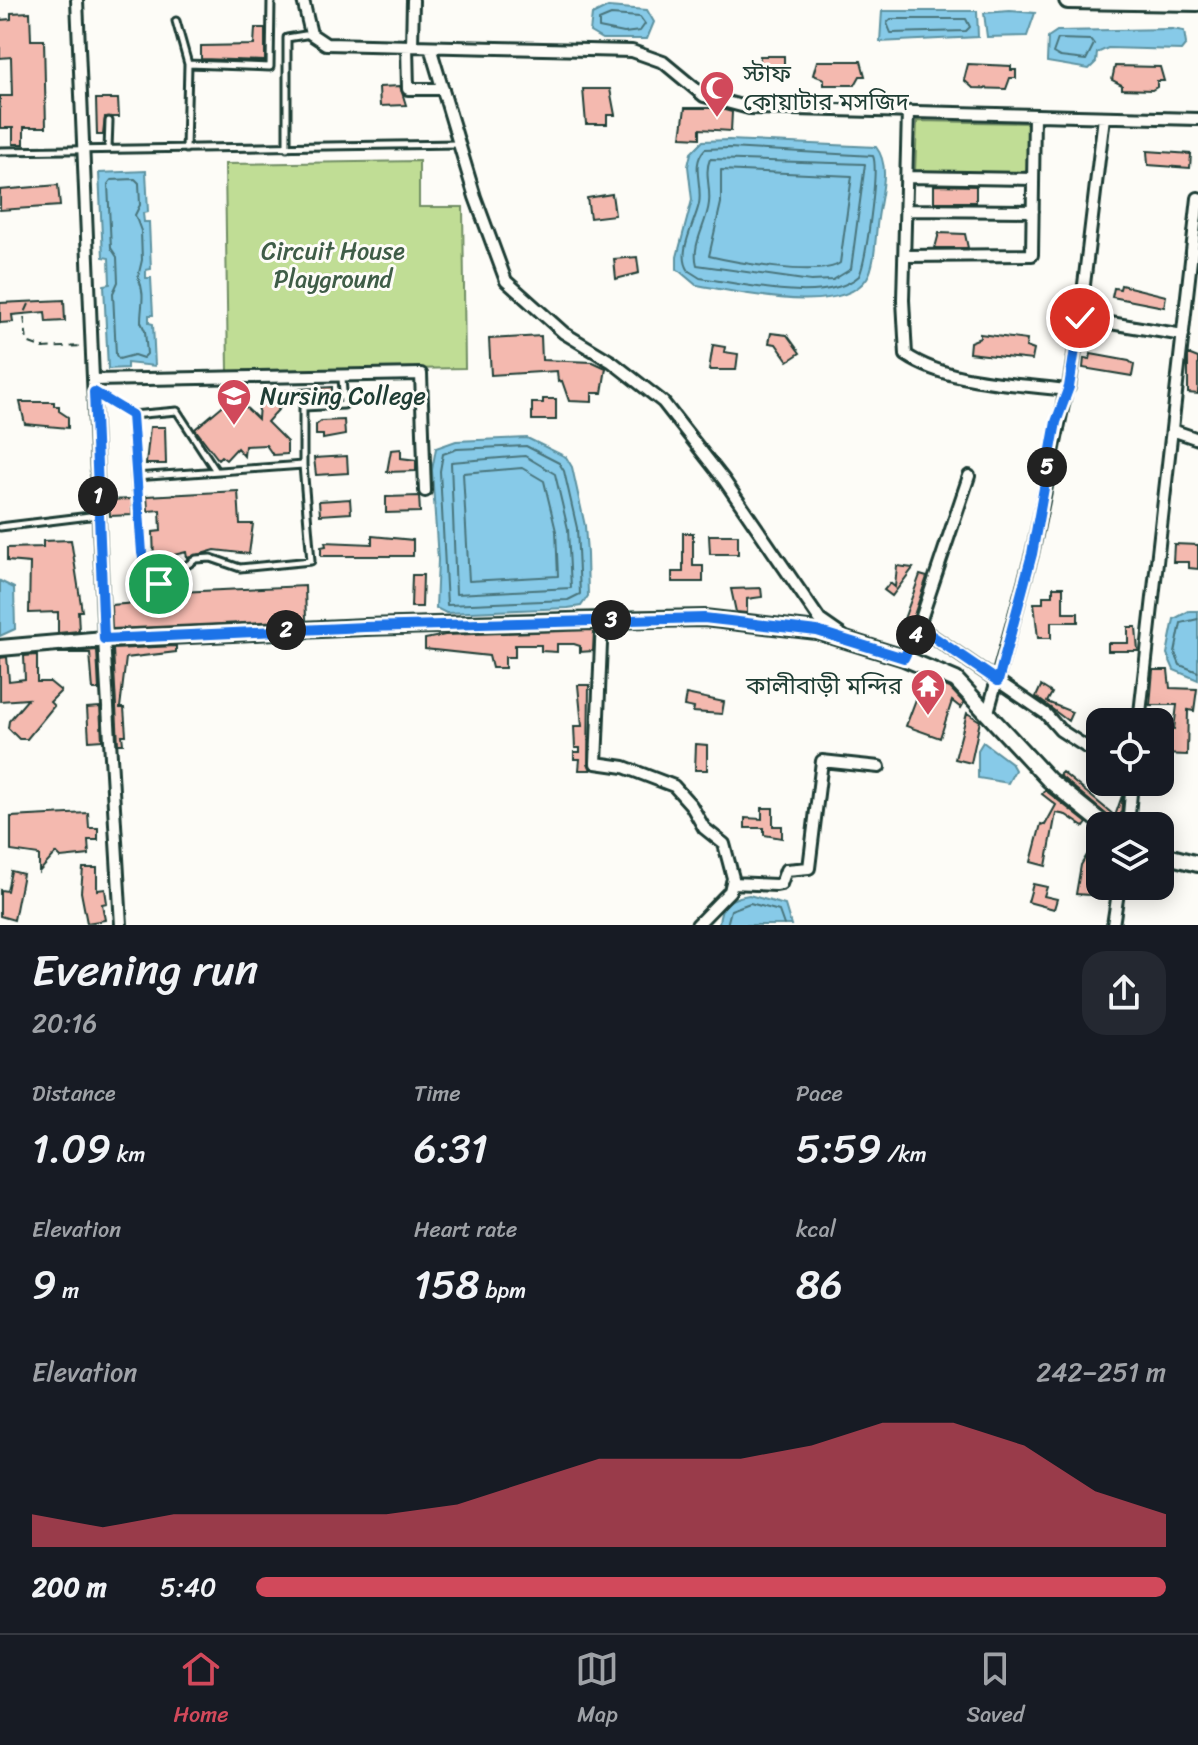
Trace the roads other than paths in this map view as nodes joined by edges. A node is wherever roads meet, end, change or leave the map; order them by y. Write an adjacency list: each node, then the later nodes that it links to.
1 (77, 0): 23 (street)
2 (271, 0): 12 (lane)
3 (303, 0): 9 (street)
4 (413, 0): 10 (street)
5 (1068, 0): 6 (main road)
6 (1109, 0): 7 (main road)
7 (1198, 2)
8 (176, 21): 12 (lane)
9 (311, 34): 10 (street); 20 (lane)
10 (410, 46): 11 (street); 13 (street)
11 (430, 47): 13 (street); 14 (street)
12 (188, 64): 22 (lane)
13 (443, 89): 19 (street)
14 (908, 112): 15 (street); 25 (street)
15 (1034, 115): 16 (street); 26 (street)
16 (1104, 117): 17 (street); 31 (street)
17 (1198, 119)
18 (109, 121): 21 (lane)
19 (459, 144): 20 (lane); 50 (street)
20 (287, 148): 22 (lane)
21 (108, 149): 22 (lane); 23 (lane)
22 (186, 149)
23 (84, 150): 24 (lane); 34 (street)
24 (0, 151)
25 (907, 177): 26 (street); 28 (street)
26 (1033, 179): 29 (street)
27 (1198, 198): 32 (street)
28 (906, 210): 29 (street); 30 (street)
29 (1033, 211): 30 (street)
30 (905, 256): 35 (street)
31 (1080, 318): 32 (street); 35 (street)
32 (1183, 335): 38 (street)
33 (342, 378): 34 (street); 40 (lane); 44 (street)
34 (93, 380): 36 (street)
35 (1066, 390): 53 (street)
36 (94, 392): 37 (lane); 45 (street)
37 (132, 415): 41 (lane); 43 (lane)
38 (1172, 430): 39 (street); 54 (street)
39 (1198, 439)
40 (303, 465): 41 (lane); 43 (lane)
41 (216, 471): 43 (lane)
42 (969, 476): 48 (street)
43 (135, 477)
44 (425, 491)
45 (99, 515): 46 (lane); 49 (street)
46 (0, 527)
47 (602, 620): 49 (street); 50 (street); 61 (street)
48 (918, 629): 52 (street); 53 (street)
49 (104, 639): 51 (street); 63 (street)
50 (854, 643): 52 (street)
51 (0, 648)
52 (906, 656): 55 (street)
53 (998, 681): 55 (street); 56 (street)
54 (1141, 708)
55 (988, 712): 58 (street)
56 (1086, 746)
57 (879, 767): 61 (street)
58 (1089, 812)
59 (1174, 858): 60 (street)
60 (1198, 864)
61 (732, 883): 64 (street)
62 (1117, 900): 65 (street)
63 (121, 925)
64 (697, 925)
65 (1113, 925)

